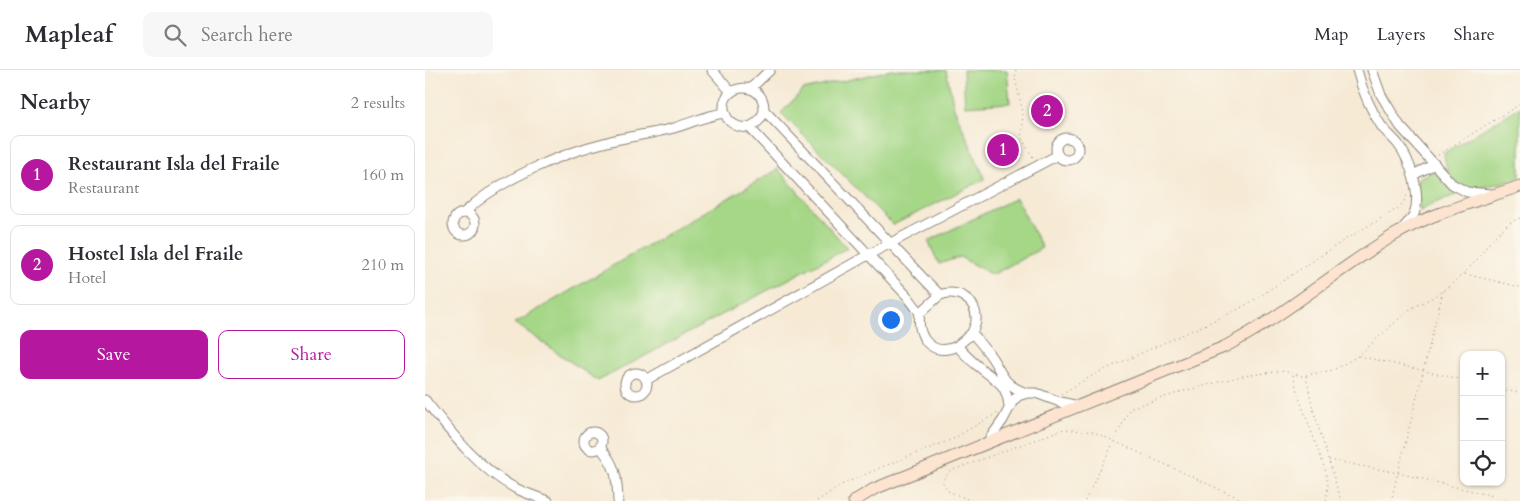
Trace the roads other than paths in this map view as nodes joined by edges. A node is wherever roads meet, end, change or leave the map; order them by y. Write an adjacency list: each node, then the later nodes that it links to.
1 (711, 70): 6 (street)
2 (770, 70): 5 (street)
3 (1357, 70): 12 (street)
4 (1372, 70): 11 (street)
5 (751, 89): 6 (street); 7 (street)
6 (731, 92): 8 (street)
7 (764, 110): 9 (street); 17 (street)
8 (725, 112): 9 (street); 15 (street)
9 (749, 127): 18 (street)
10 (1058, 155): 17 (street)
11 (1433, 162): 12 (street); 14 (street)
12 (1413, 175): 16 (street)
13 (1520, 186): 14 (main road)
14 (1497, 194): 16 (main road)
15 (465, 212)
16 (1397, 234): 28 (main road)
17 (891, 243): 18 (street); 19 (street)
18 (868, 255): 20 (street); 23 (street)
19 (940, 295): 20 (street); 21 (street)
20 (920, 313): 22 (street)
21 (972, 333): 22 (street); 24 (street)
22 (957, 346): 27 (street)
23 (646, 380)
24 (1027, 393): 25 (street); 27 (street)
25 (1048, 397): 28 (street); 29 (street)
26 (425, 400): 33 (street)
27 (1008, 405): 30 (street); 31 (street)
28 (1079, 406): 29 (main road)
29 (1059, 414): 30 (main road)
30 (1013, 434): 31 (main road)
31 (986, 444): 35 (main road)
32 (600, 447): 34 (street)
33 (547, 501)
34 (617, 501)
35 (854, 501)

